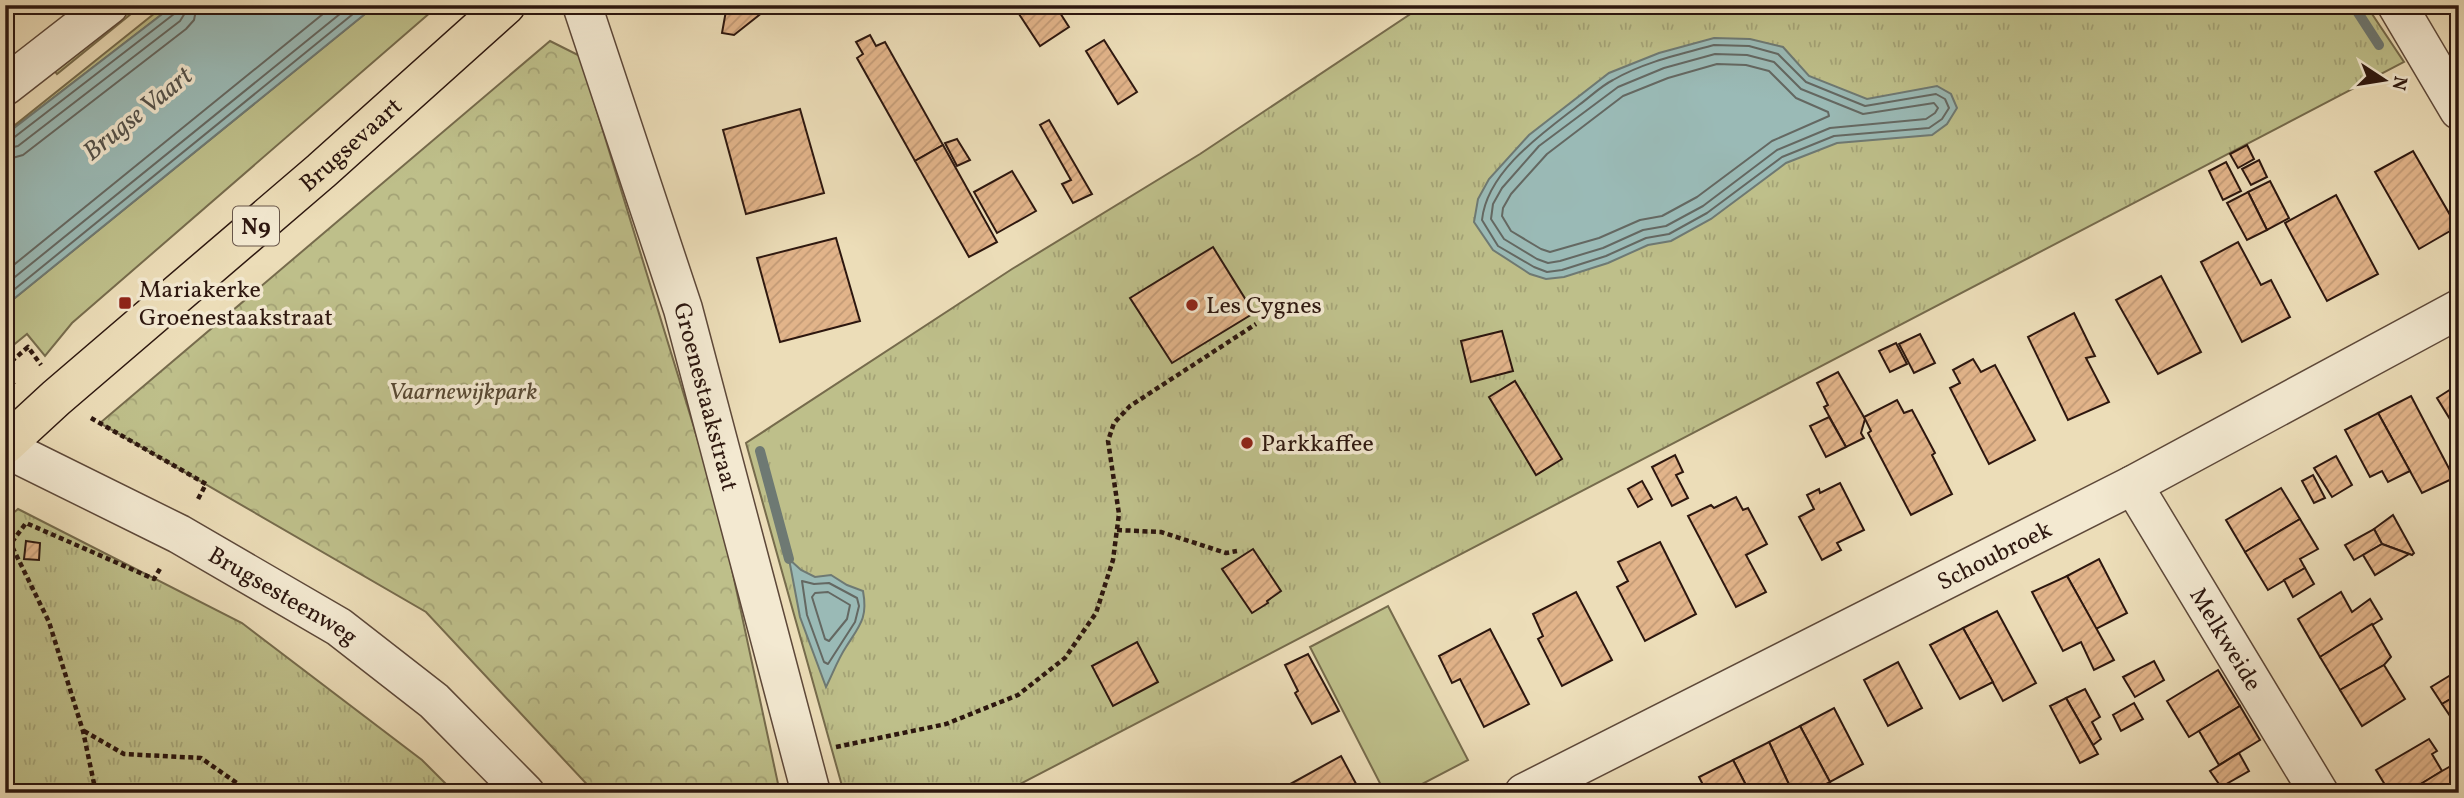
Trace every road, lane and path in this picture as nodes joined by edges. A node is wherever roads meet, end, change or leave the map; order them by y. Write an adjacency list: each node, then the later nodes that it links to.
1 (108, 5): 5 (street)
2 (506, 5): 11 (main road, Brugsevaart / N9)
3 (582, 5): 20 (street, Groenestaakstraat)
4 (2396, 5): 6 (street)
5 (5, 86)
6 (2459, 110)
7 (2459, 309): 13 (street, Schoubroek)
8 (1256, 324): 14 (path)
9 (5, 375): 10 (path)
10 (5, 393)
11 (56, 398): 12 (main road, Brugsevaart / N9); 16 (path)
12 (5, 447): 16 (street, Brugsesteenweg)
13 (2133, 485): 25 (street, Schoubroek); 26 (street, Melkweide)
14 (1117, 530): 18 (path); 20 (path)
15 (5, 532): 17 (path)
16 (179, 534): 17 (path); 23 (street, Brugsesteenweg)
17 (12, 542): 19 (path)
18 (1237, 551)
19 (83, 731): 21 (path); 22 (path)
20 (801, 755): 24 (street, Groenestaakstraat)
21 (96, 793)
22 (251, 793)
23 (525, 793)
24 (811, 793)
25 (1524, 793)
26 (2319, 793)

